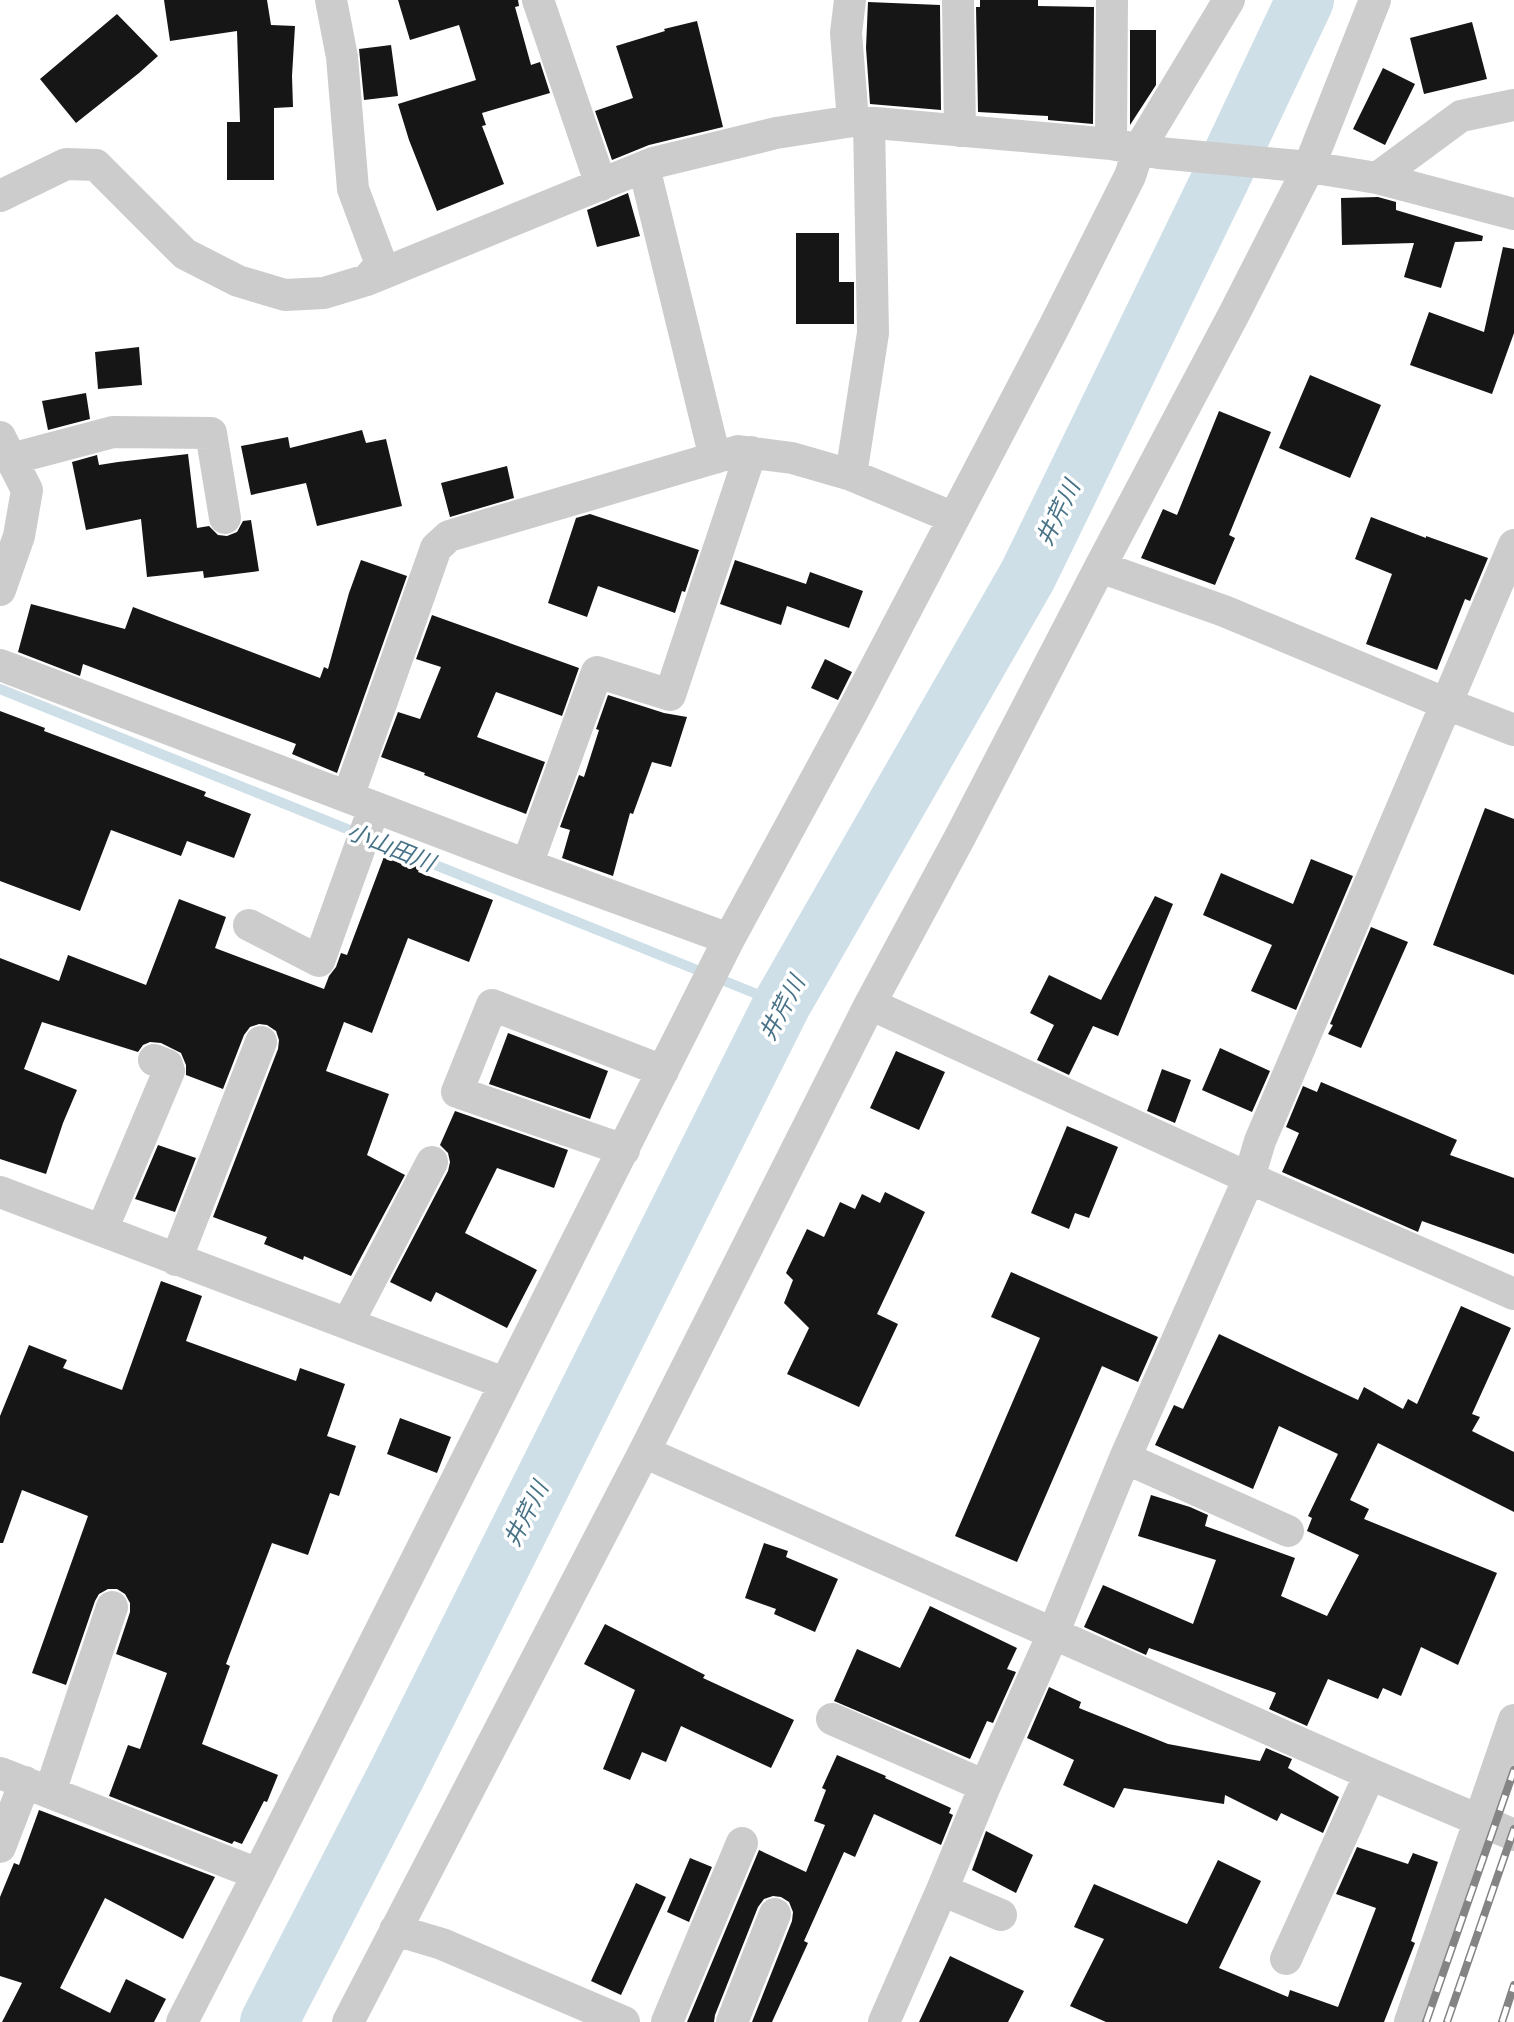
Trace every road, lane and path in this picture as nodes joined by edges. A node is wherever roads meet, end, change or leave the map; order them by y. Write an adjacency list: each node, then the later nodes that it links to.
1 (331, 0): 18 (street)
2 (538, 0): 15 (street)
3 (850, 0): 9 (street)
4 (958, 0): 10 (street)
5 (1112, 0): 11 (street)
6 (1229, 0): 11 (street)
7 (1375, 0): 12 (street)
8 (1514, 105): 14 (street)
9 (861, 122): 10 (street); 13 (street); 22 (street)
10 (960, 131): 11 (street)
11 (1136, 149): 12 (street); 24 (street)
12 (1298, 166): 14 (street); 26 (street)
13 (644, 167): 15 (street); 21 (street)
14 (1377, 178): 17 (street)
15 (601, 185): 18 (street)
16 (0, 196): 18 (street)
17 (1514, 214)
18 (367, 279)
19 (6, 448): 23 (street); 27 (street)
20 (751, 452): 21 (street); 22 (street); 32 (street)
21 (715, 458): 31 (street)
22 (851, 475): 24 (street)
23 (225, 518)
24 (954, 518): 34 (street)
25 (1514, 545): 29 (street)
26 (1100, 566): 29 (street); 35 (street)
27 (0, 590)
28 (0, 665): 31 (street)
29 (1447, 704): 30 (street); 41 (street)
30 (1514, 730)
31 (361, 802): 32 (street); 33 (street)
32 (527, 865): 34 (street)
33 (249, 925)
34 (729, 939): 38 (street)
35 (870, 1004): 41 (street); 48 (street)
36 (261, 1042): 44 (street)
37 (154, 1060): 43 (street)
38 (663, 1070): 39 (street); 39 (street)
39 (624, 1150): 47 (street)
40 (432, 1162): 46 (street)
41 (1249, 1178): 45 (street); 49 (street)
42 (0, 1192): 43 (street)
43 (102, 1230): 44 (street)
44 (176, 1259): 46 (street)
45 (1514, 1294)
46 (348, 1322): 47 (street)
47 (504, 1383): 62 (street)
48 (644, 1452): 52 (street); 66 (street)
49 (1125, 1458): 50 (street); 52 (street)
50 (1288, 1531)
51 (112, 1607): 56 (street)
52 (1053, 1634): 55 (street); 57 (street)
53 (832, 1719): 57 (street)
54 (1514, 1720): 58 (street)
55 (1370, 1774): 58 (street); 67 (street)
56 (25, 1782): 61 (street); 62 (street)
57 (985, 1786): 63 (street)
58 (1479, 1821): 59 (street); 74 (street)
59 (1514, 1835)
60 (742, 1843): 71 (street)
61 (0, 1847)
62 (258, 1874): 68 (street)
63 (942, 1890): 65 (street); 73 (street)
64 (775, 1914): 72 (street)
65 (1001, 1915)
66 (395, 1930): 69 (street); 70 (street)
67 (1286, 1958)
68 (182, 2022)
69 (348, 2022)
70 (624, 2022)
71 (667, 2022)
72 (732, 2022)
73 (884, 2022)
74 (1410, 2022)

